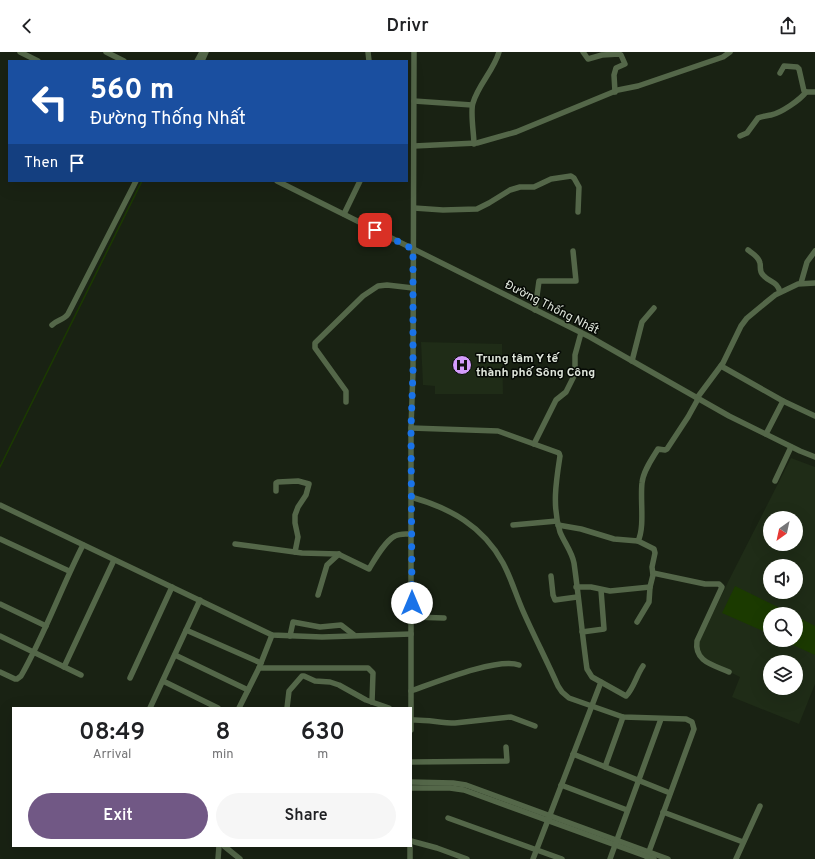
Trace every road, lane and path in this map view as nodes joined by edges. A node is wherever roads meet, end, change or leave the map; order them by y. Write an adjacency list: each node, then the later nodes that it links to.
1 (106, 52): 8 (street)
2 (414, 52): 13 (street)
3 (499, 52): 14 (street)
4 (583, 52): 10 (street)
5 (730, 52): 10 (street)
6 (23, 53): 7 (street)
7 (36, 60)
8 (122, 60)
9 (780, 73): 11 (street)
10 (615, 92): 16 (street)
11 (806, 92): 12 (street); 15 (street)
12 (815, 92)
13 (414, 101): 14 (street); 17 (street)
14 (472, 105): 16 (street)
15 (740, 136)
16 (474, 144): 17 (street)
17 (414, 146): 21 (street)
18 (135, 182): 34 (street)
19 (279, 182): 23 (street, Đường Thống Nhất)
20 (360, 182): 23 (street)
21 (414, 208): 22 (street); 24 (street)
22 (578, 212)
23 (344, 214): 24 (street, Đường Thống Nhất)
24 (413, 249): 30 (street); 33 (street, Đường Thống Nhất)
25 (748, 250): 31 (street)
26 (573, 251): 33 (street)
27 (815, 251): 28 (street)
28 (801, 283): 29 (street); 31 (street)
29 (815, 283)
30 (413, 288): 40 (street); 42 (street)
31 (780, 292): 37 (street)
32 (654, 308): 36 (street)
33 (535, 310): 35 (street, Đường Thống Nhất)
34 (52, 325)
35 (581, 333): 36 (street, Đường Thống Nhất); 44 (street)
36 (632, 361): 38 (street, Đường Thống Nhất)
37 (721, 366): 38 (street); 39 (street)
38 (698, 399): 43 (street, Đường Thống Nhất); 55 (street)
39 (784, 401): 41 (street); 43 (street)
40 (346, 402)
41 (815, 416)
42 (411, 428): 44 (street); 49 (street)
43 (766, 434): 45 (street, Đường Thống Nhất)
44 (534, 444): 51 (street)
45 (791, 446): 46 (street, Đường Thống Nhất); 47 (street)
46 (815, 457)
47 (775, 480)
48 (276, 491): 58 (street)
49 (411, 497): 53 (street); 104 (street)
50 (0, 504): 57 (street)
51 (557, 523): 52 (street); 55 (street); 65 (street)
52 (513, 525)
53 (411, 534): 59 (street); 72 (street)
54 (0, 539): 61 (street)
55 (638, 541): 62 (street)
56 (235, 544): 58 (street)
57 (83, 545): 60 (street); 61 (street)
58 (295, 552): 59 (street)
59 (339, 554): 68 (street)
60 (114, 560): 64 (street); 88 (street)
61 (70, 571): 75 (street)
62 (653, 573): 66 (street); 90 (street)
63 (551, 576): 69 (street)
64 (172, 587): 70 (street); 92 (street)
65 (576, 587): 67 (street); 69 (street)
66 (650, 588): 67 (street); 74 (street)
67 (601, 590): 77 (street)
68 (318, 595)
69 (578, 597): 77 (street)
70 (200, 600): 76 (street); 79 (street)
71 (0, 604): 75 (street)
72 (412, 617): 73 (street); 78 (street)
73 (444, 618)
74 (637, 622)
75 (46, 626): 83 (street)
76 (186, 630): 84 (street); 86 (street)
77 (582, 632): 94 (street)
78 (411, 634): 80 (street); 96 (street)
79 (272, 635): 82 (street); 86 (street)
80 (354, 635): 82 (street); 82 (street)
81 (0, 636): 83 (street)
82 (290, 636)
83 (33, 652): 88 (street); 89 (street)
84 (174, 656): 93 (street); 95 (street)
85 (519, 665): 96 (street)
86 (260, 666): 95 (street); 97 (street)
87 (644, 666): 94 (street)
88 (64, 667): 91 (street)
89 (0, 672)
90 (729, 672)
91 (81, 675)
92 (130, 678)
93 (163, 681): 98 (street); 99 (street)
94 (601, 682): 104 (street)
95 (248, 690): 100 (street)
96 (411, 691): 103 (street)
97 (372, 702): 101 (street); 102 (street)
98 (150, 707)
99 (216, 707)
100 (240, 707)
101 (286, 707)
102 (386, 707)
103 (411, 707)
104 (591, 707): 105 (street); 110 (street)
105 (623, 717): 106 (street); 112 (street)
106 (661, 719): 113 (street); 117 (street)
107 (412, 720): 108 (street)
108 (535, 726)
109 (506, 747): 111 (street)
110 (573, 754): 112 (street); 115 (street)
111 (412, 762)
112 (605, 767): 113 (street)
113 (638, 780): 117 (street); 120 (street)
114 (412, 782): 119 (street)
115 (562, 785): 120 (street); 123 (street)
116 (412, 788): 119 (street)
117 (670, 793): 121 (street)
118 (760, 806): 126 (street)
119 (520, 807): 123 (street)
120 (627, 810): 125 (street)
121 (663, 812): 126 (street); 131 (street)
122 (448, 818): 130 (street)
123 (549, 818): 125 (street); 130 (street)
124 (412, 841): 135 (street)
125 (615, 842): 131 (street); 138 (street)
126 (743, 842): 141 (street)
127 (219, 847): 132 (street)
128 (225, 847): 133 (street)
129 (410, 847): 134 (street)
130 (537, 849): 136 (street); 137 (street)
131 (648, 854): 139 (street); 140 (street)
132 (218, 859)
133 (240, 859)
134 (410, 859)
135 (467, 859)
136 (533, 859)
137 (562, 859)
138 (610, 859)
139 (654, 859)
140 (668, 859)
141 (736, 859)

